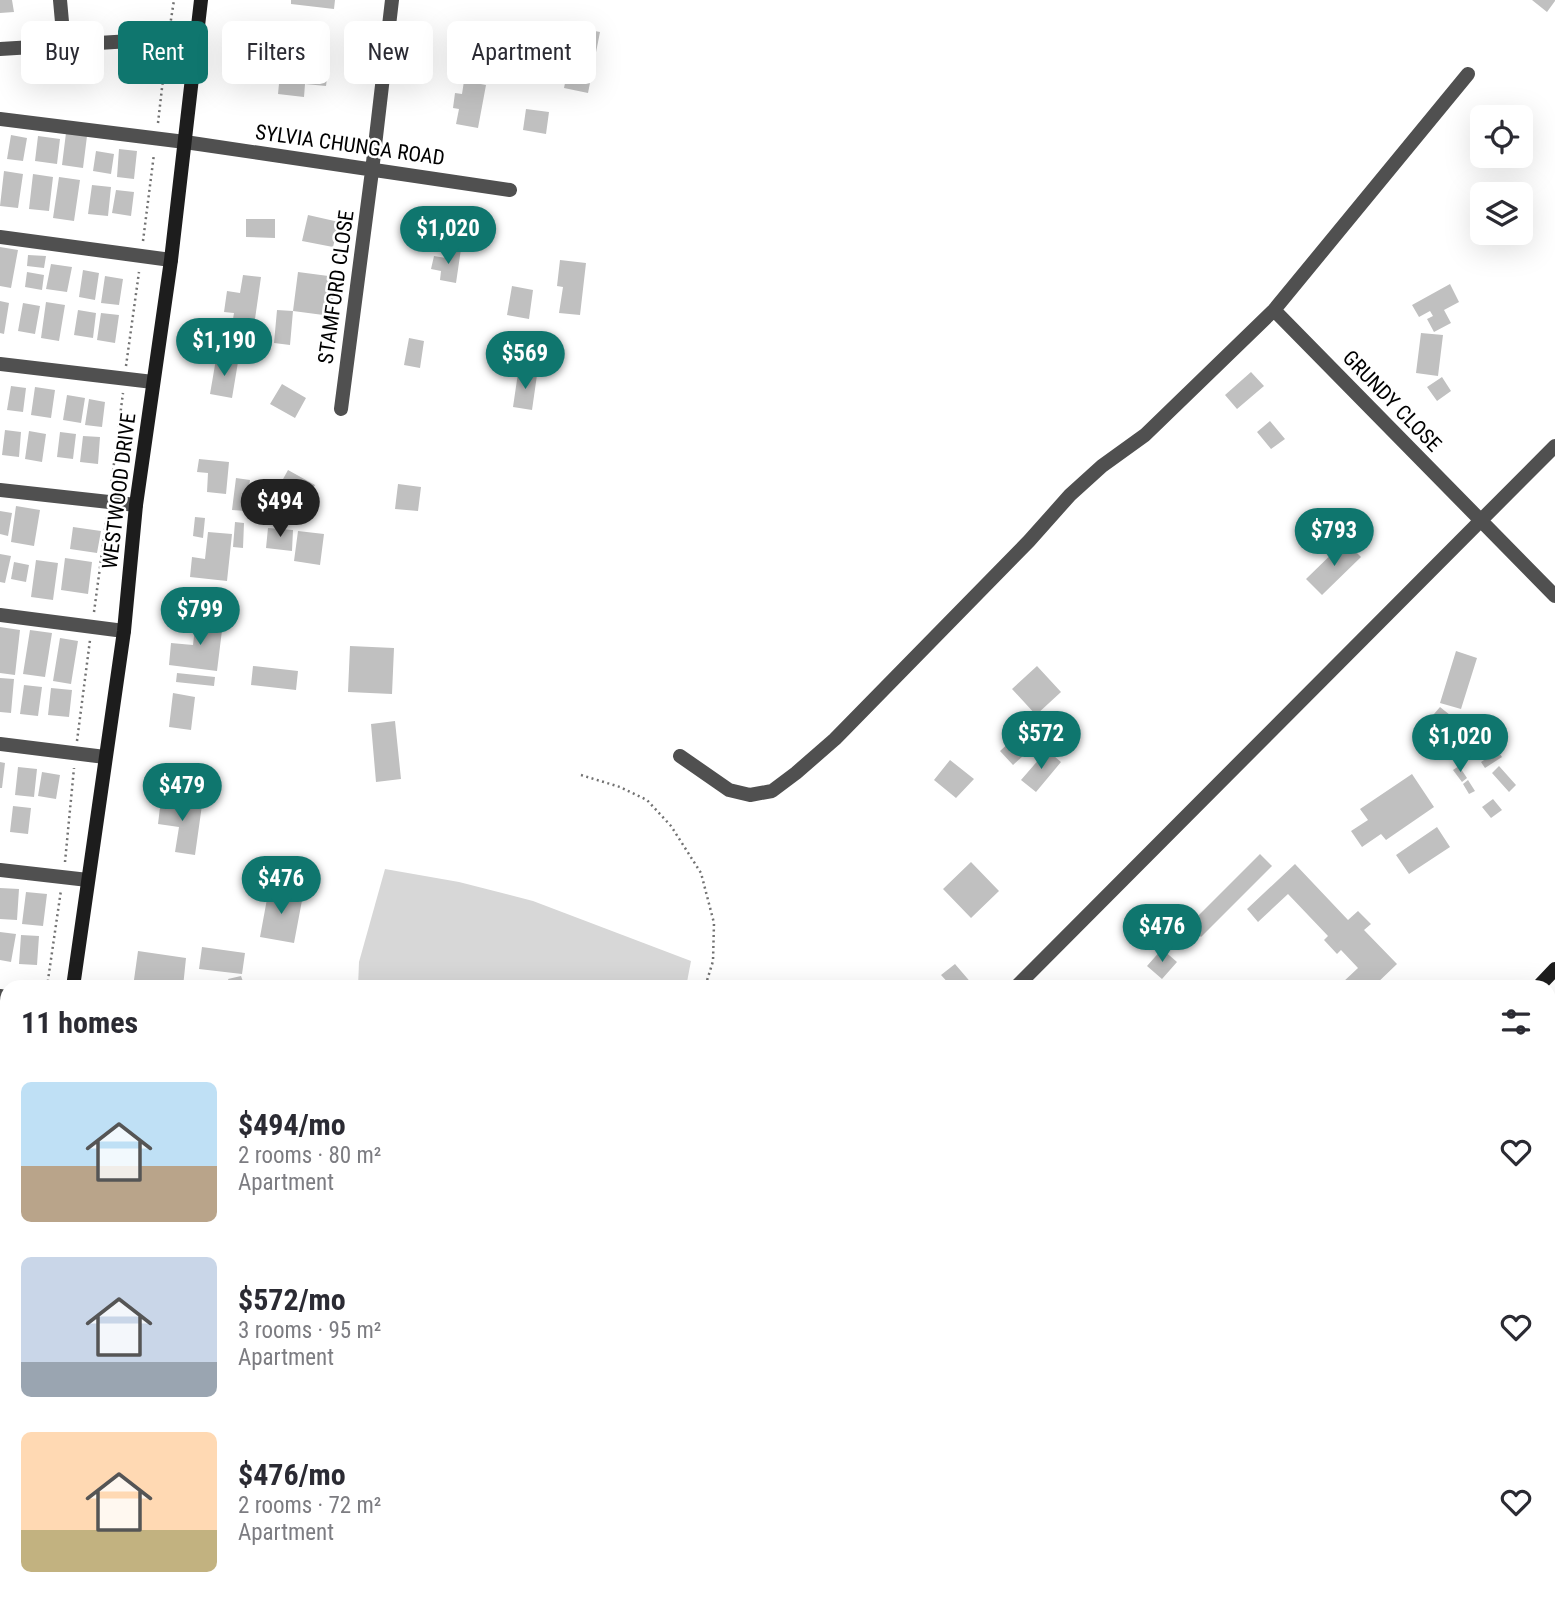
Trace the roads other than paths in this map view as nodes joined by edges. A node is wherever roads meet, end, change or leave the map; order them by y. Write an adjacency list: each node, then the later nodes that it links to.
1 (60, 0): 4 (street)
2 (201, 0): 5 (street, WESTWOOD DRIVE)
3 (392, 0): 12 (street, STAMFORD CLOSE)
4 (62, 21)
5 (198, 21)
6 (21, 47): 7 (street)
7 (0, 49)
8 (1468, 74): 16 (street)
9 (191, 84): 11 (street, WESTWOOD DRIVE)
10 (0, 119): 11 (street, SYLVIA CHUNGA ROAD)
11 (185, 142): 12 (street, SYLVIA CHUNGA ROAD); 15 (street, WESTWOOD DRIVE)
12 (372, 171): 13 (street, SYLVIA CHUNGA ROAD); 19 (street, STAMFORD CLOSE)
13 (510, 190)
14 (0, 237): 15 (street)
15 (171, 260): 18 (street, WESTWOOD DRIVE)
16 (1274, 310): 23 (street, GRUNDY CLOSE); 29 (street)
17 (0, 364): 18 (street)
18 (153, 382): 22 (street, WESTWOOD DRIVE)
19 (341, 409)
20 (1555, 446): 23 (street)
21 (0, 490): 22 (street)
22 (136, 505): 26 (street, WESTWOOD DRIVE)
23 (1481, 521): 24 (street, GRUNDY CLOSE); 33 (street)
24 (1555, 596)
25 (0, 615): 26 (street)
26 (124, 631): 28 (street, WESTWOOD DRIVE)
27 (0, 744): 28 (street)
28 (105, 757): 31 (street, WESTWOOD DRIVE)
29 (680, 757)
30 (0, 870): 31 (street)
31 (88, 880): 32 (street, WESTWOOD DRIVE)
32 (74, 980)
33 (1023, 980)

